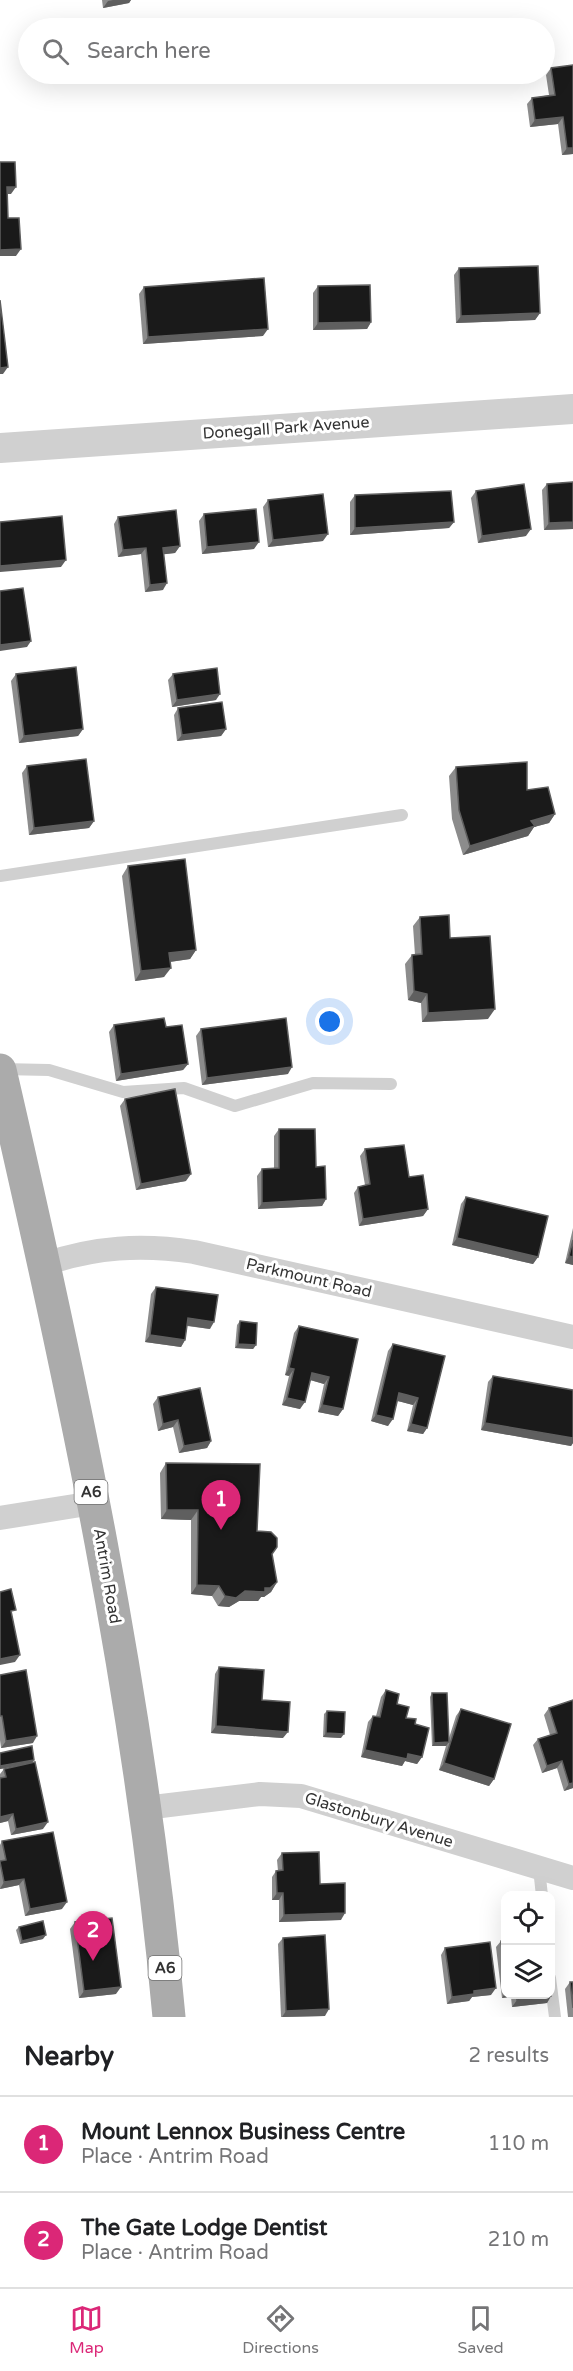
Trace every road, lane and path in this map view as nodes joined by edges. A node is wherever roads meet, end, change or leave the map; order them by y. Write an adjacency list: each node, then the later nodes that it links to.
1 (573, 409): 2 (street, Donegall Park Avenue)
2 (0, 448)
3 (402, 815): 4 (lane)
4 (0, 876)
5 (0, 1070): 6 (lane); 7 (main road, Antrim Road / A6)
6 (391, 1084)
7 (45, 1264): 8 (street, Parkmount Road); 9 (main road, Antrim Road / A6)
8 (573, 1337)
9 (93, 1503): 10 (street); 11 (main road, Antrim Road / A6)
10 (0, 1518)
11 (145, 1808): 12 (street, Glastonbury Avenue); 16 (main road, Antrim Road / A6)
12 (539, 1868): 13 (street, Glastonbury Avenue); 14 (lane)
13 (573, 1878)
14 (541, 1891)
15 (553, 1999): 17 (lane)
16 (169, 2017)
17 (555, 2017)

